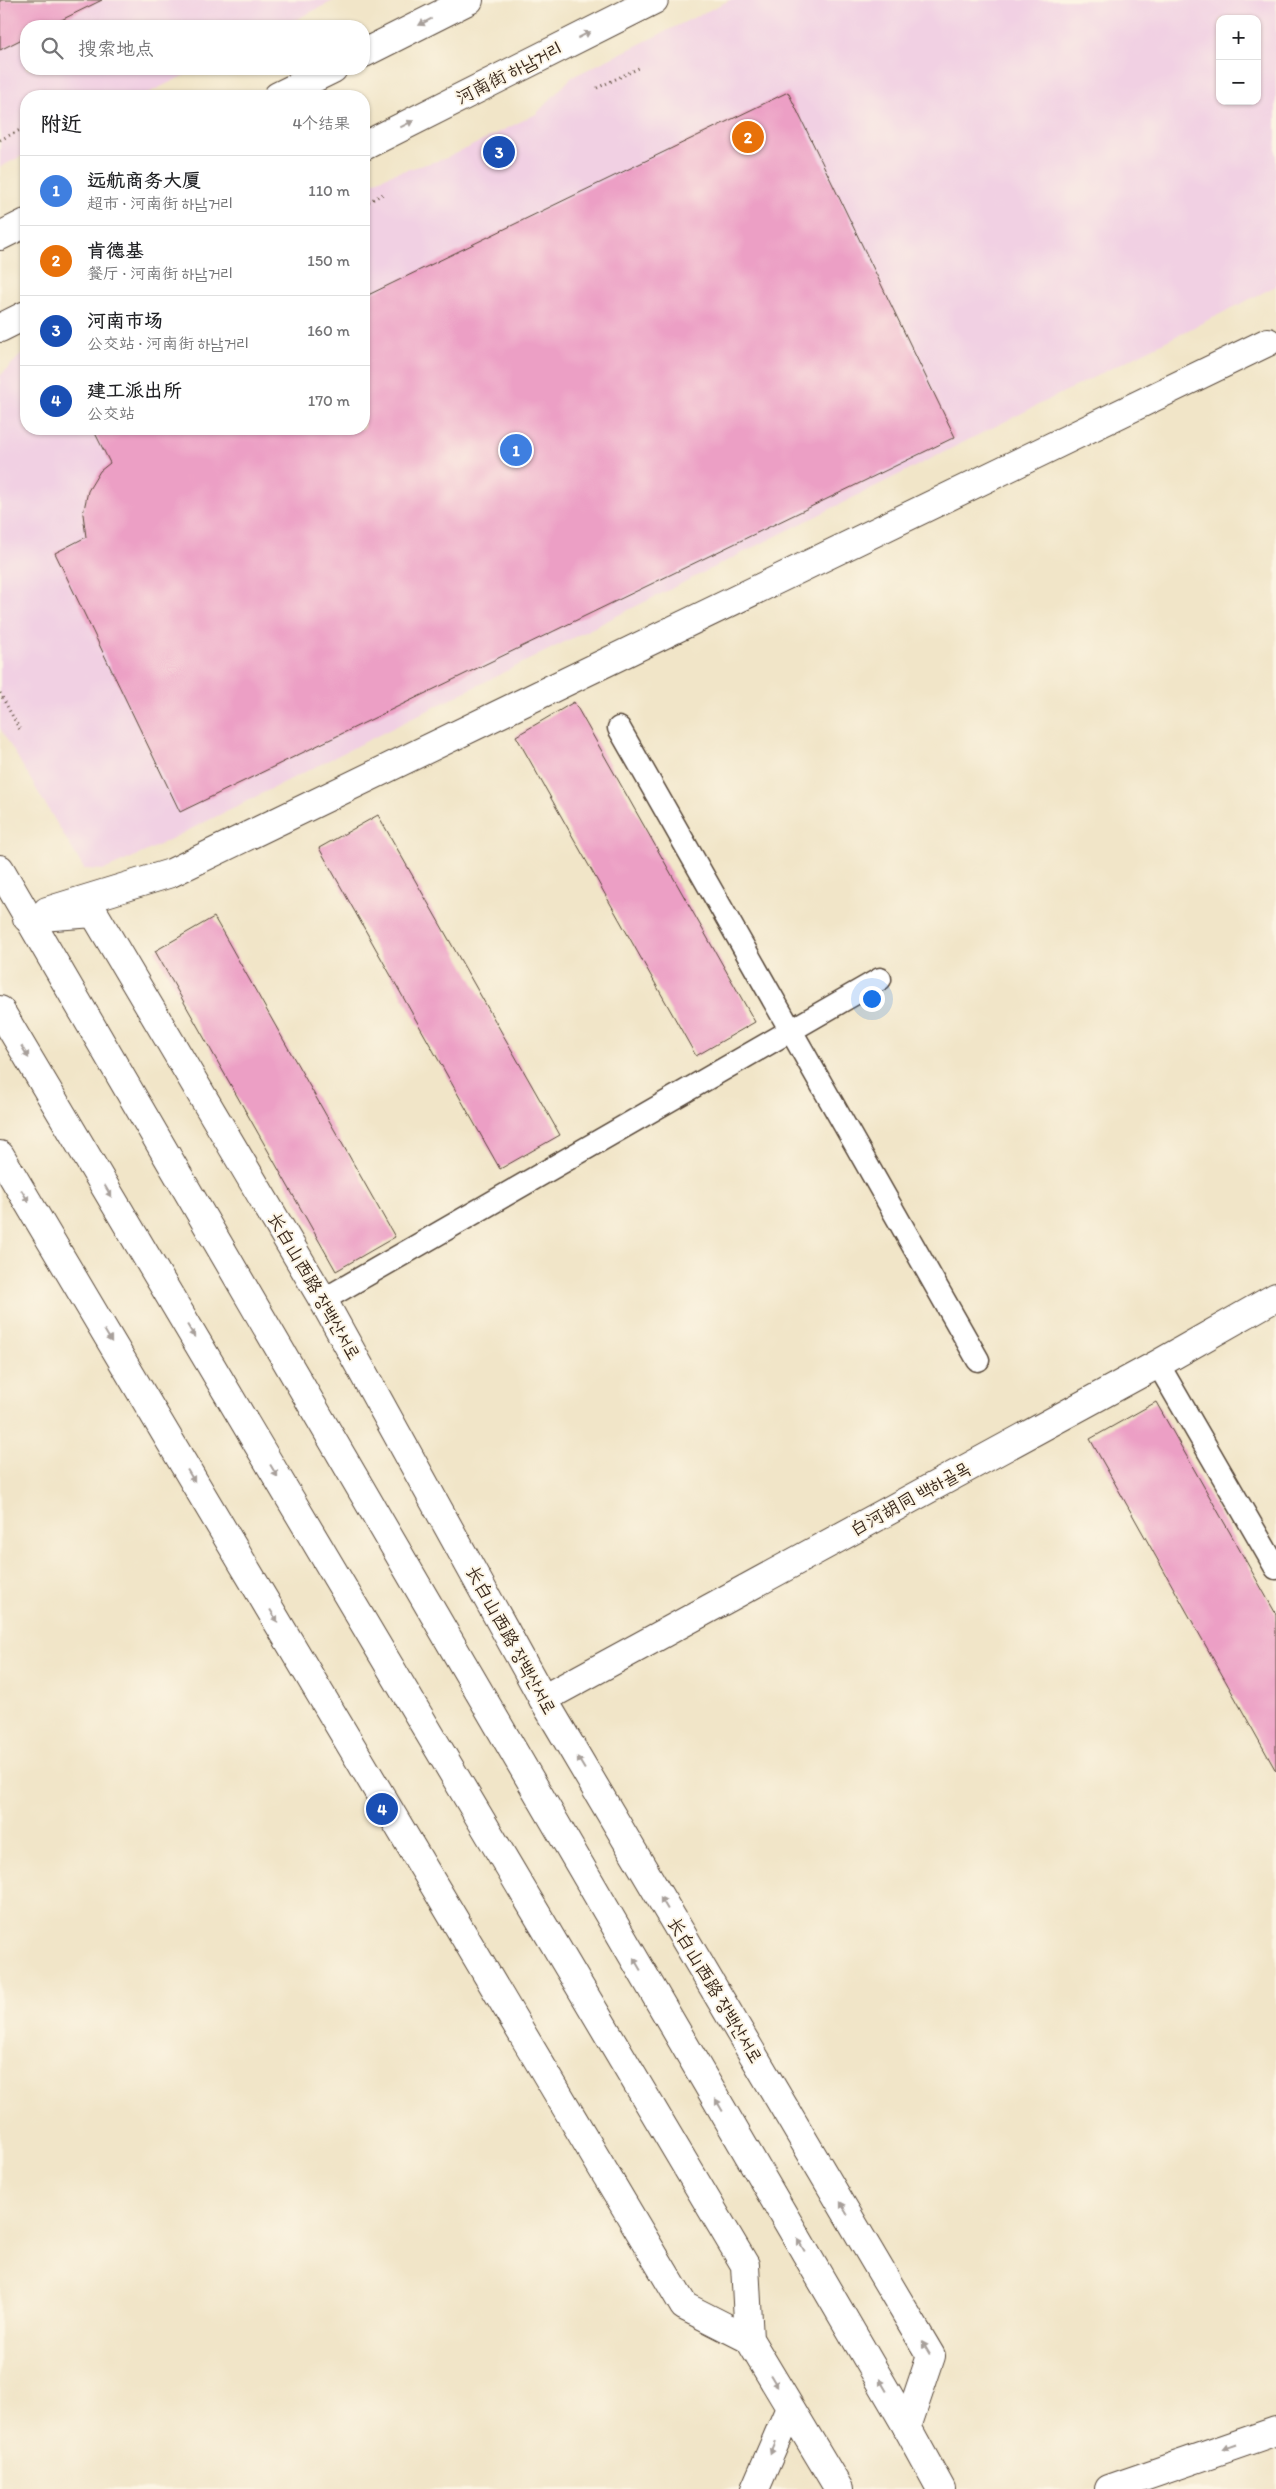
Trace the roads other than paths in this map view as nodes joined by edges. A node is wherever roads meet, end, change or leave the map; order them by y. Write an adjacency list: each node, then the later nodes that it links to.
1 (469, 0): 3 (street, one-way to 3)
2 (654, 0): 6 (street, 河南街 하남거리, one-way to 2)
3 (370, 50)
4 (321, 75): 5 (street)
5 (290, 90)
6 (370, 143)
7 (20, 223): 9 (street)
8 (20, 225): 10 (street)
9 (0, 228)
10 (0, 236)
11 (1268, 342): 14 (street)
12 (619, 728): 17 (lane)
13 (0, 870): 14 (street)
14 (27, 918): 20 (street, 长白山西路 장백산서로); 27 (street, one-way to 14)
15 (880, 979): 17 (lane)
16 (0, 1010): 25 (street, one-way to 25)
17 (792, 1031): 20 (lane); 21 (lane)
18 (0, 1155): 25 (street, one-way to 25)
19 (1276, 1297): 22 (street, 白河胡同 백하골목)
20 (323, 1300): 24 (street, 长白山西路 장백산서로)
21 (978, 1360)
22 (1158, 1364): 23 (lane); 24 (street, 白河胡同 백하골목)
23 (1276, 1568)
24 (543, 1699): 27 (street, 长白山西路 장백산서로, one-way to 24)
25 (748, 2339): 26 (street, one-way to 26)
26 (790, 2408): 29 (street, one-way to 29); 30 (street)
27 (907, 2427): 31 (street)
28 (1276, 2431): 32 (street, one-way to 32)
29 (755, 2489)
30 (839, 2489)
31 (941, 2489)
32 (1109, 2489)

